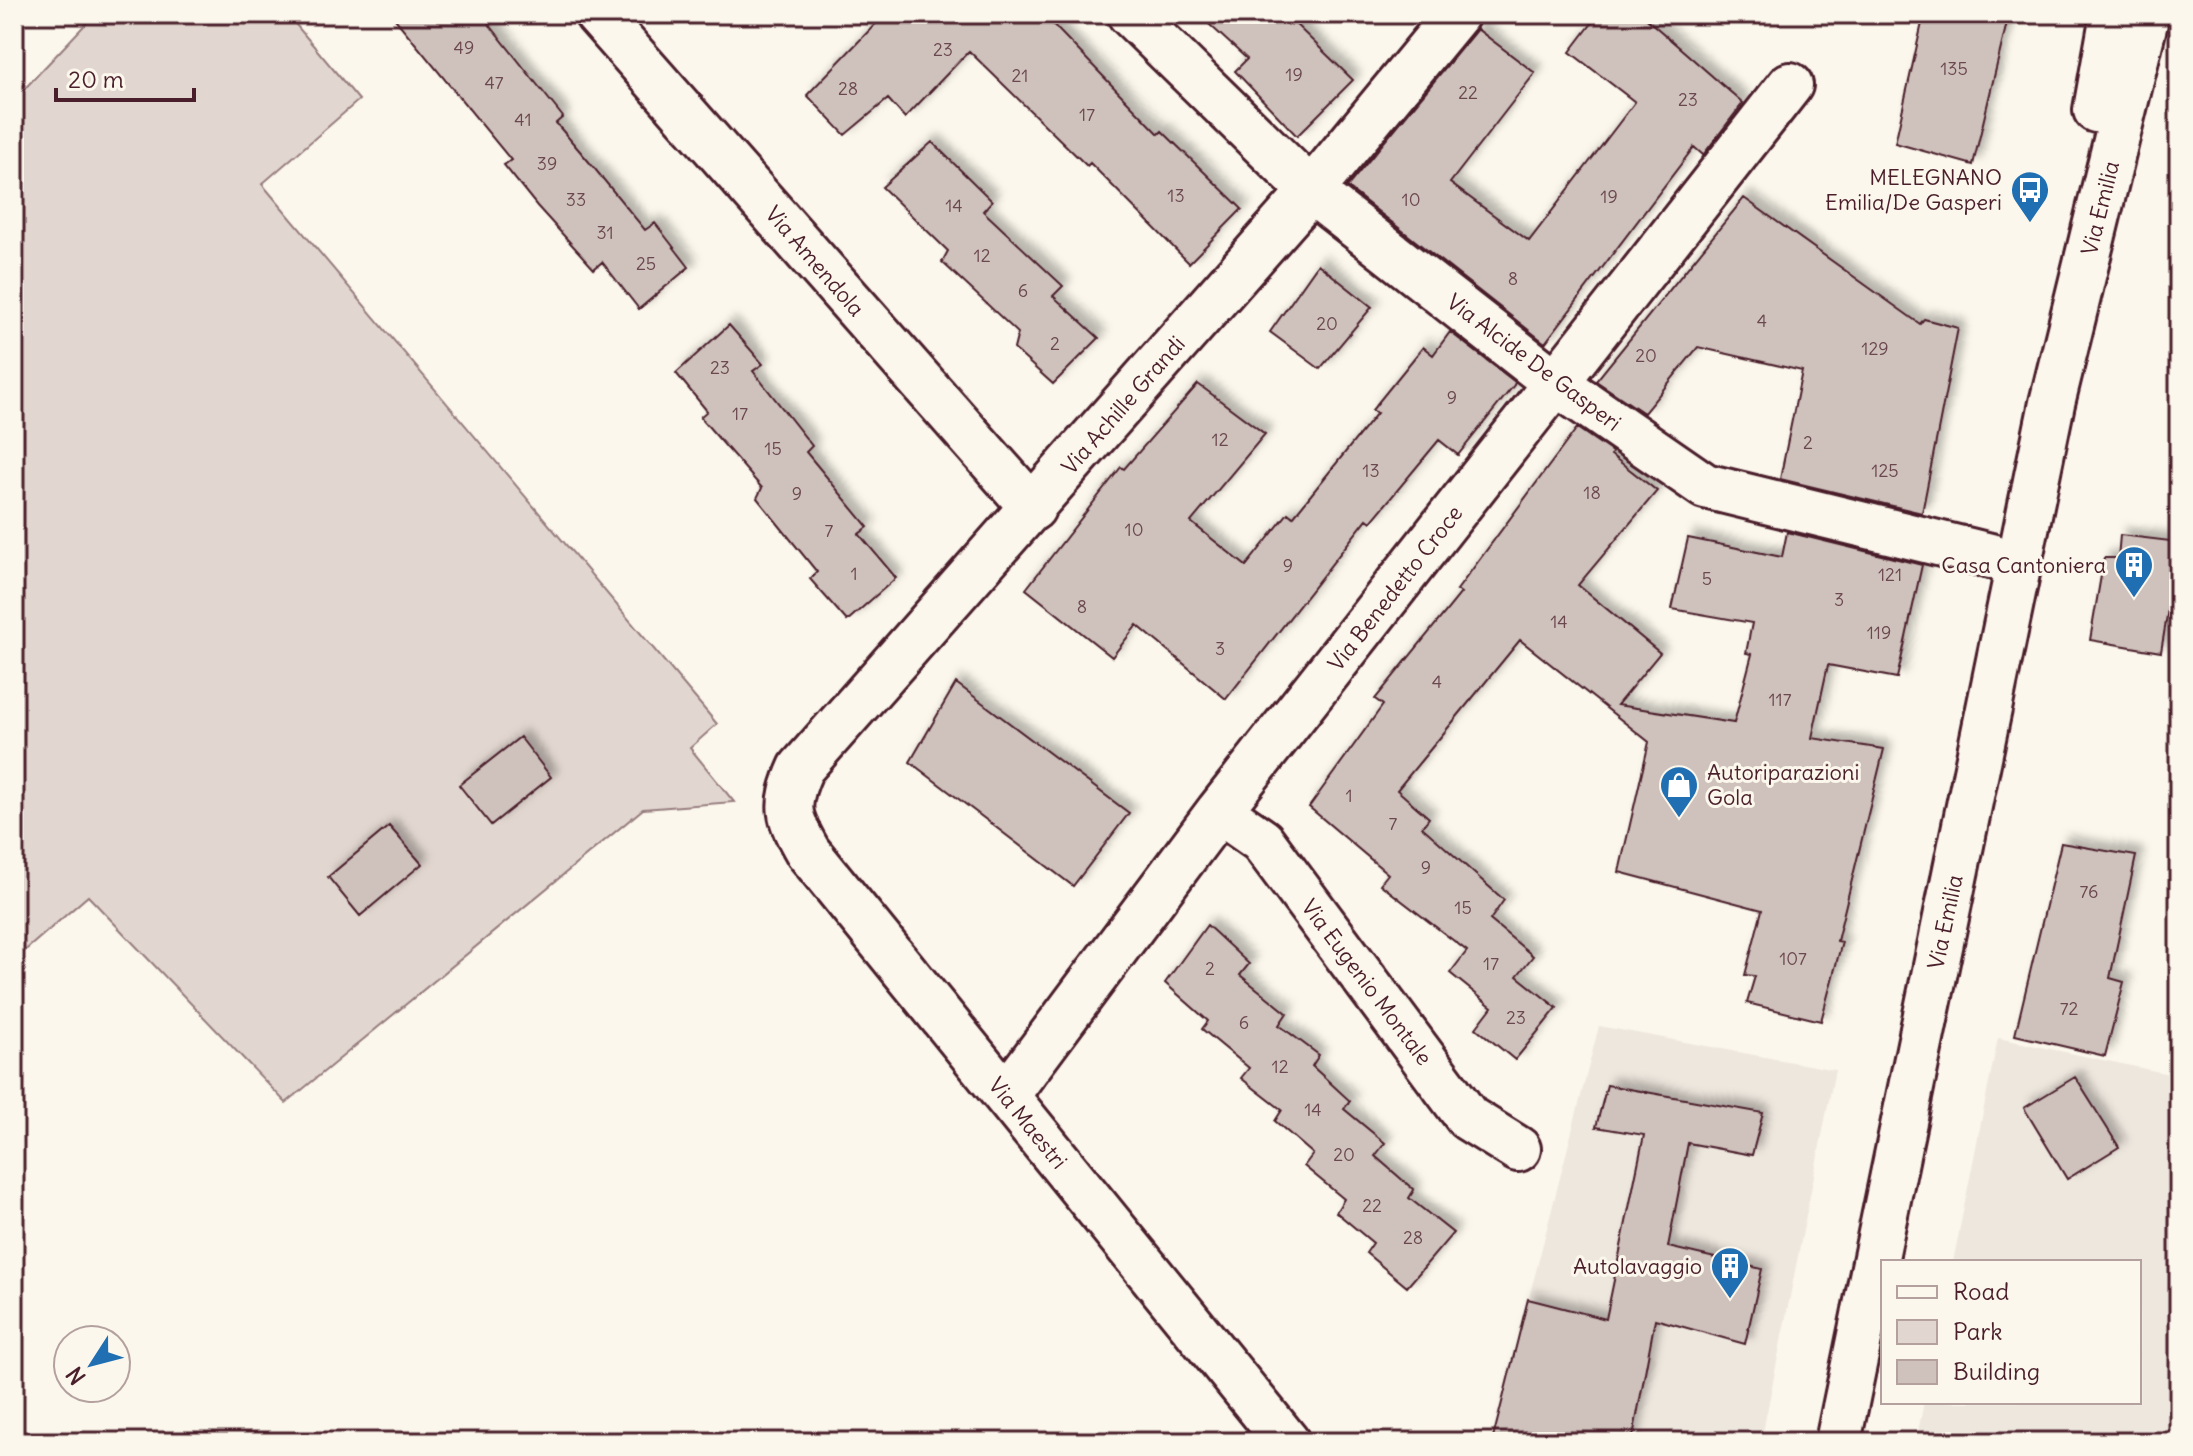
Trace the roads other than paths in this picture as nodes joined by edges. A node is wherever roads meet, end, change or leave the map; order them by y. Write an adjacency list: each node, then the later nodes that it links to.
1 (597, 14): 10 (street, Via Amendola)
2 (1130, 14): 7 (street, Via Alcide De Gasperi)
3 (1457, 14): 7 (street, Via Achille Grandi)
4 (2113, 14): 9 (street, Via Emilia)
5 (2147, 14): 9 (street, Via Emilia)
6 (1790, 85): 8 (street, Via Benedetto Croce)
7 (1311, 191): 8 (street, Via Alcide De Gasperi); 10 (street, Via Achille Grandi)
8 (1556, 383): 11 (street, Via Alcide De Gasperi); 13 (street, Via Benedetto Croce)
9 (2052, 403): 11 (street, Via Emilia)
10 (1033, 508): 12 (street, Via Achille Grandi)
11 (2019, 563): 17 (street, Via Emilia)
12 (789, 795): 14 (street, Via Maestri)
13 (1219, 811): 14 (street, Via Benedetto Croce); 15 (street, Via Eugenio Montale)
14 (1006, 1096): 16 (street, Via Maestri)
15 (1518, 1149)
16 (1287, 1442)
17 (1838, 1442)

